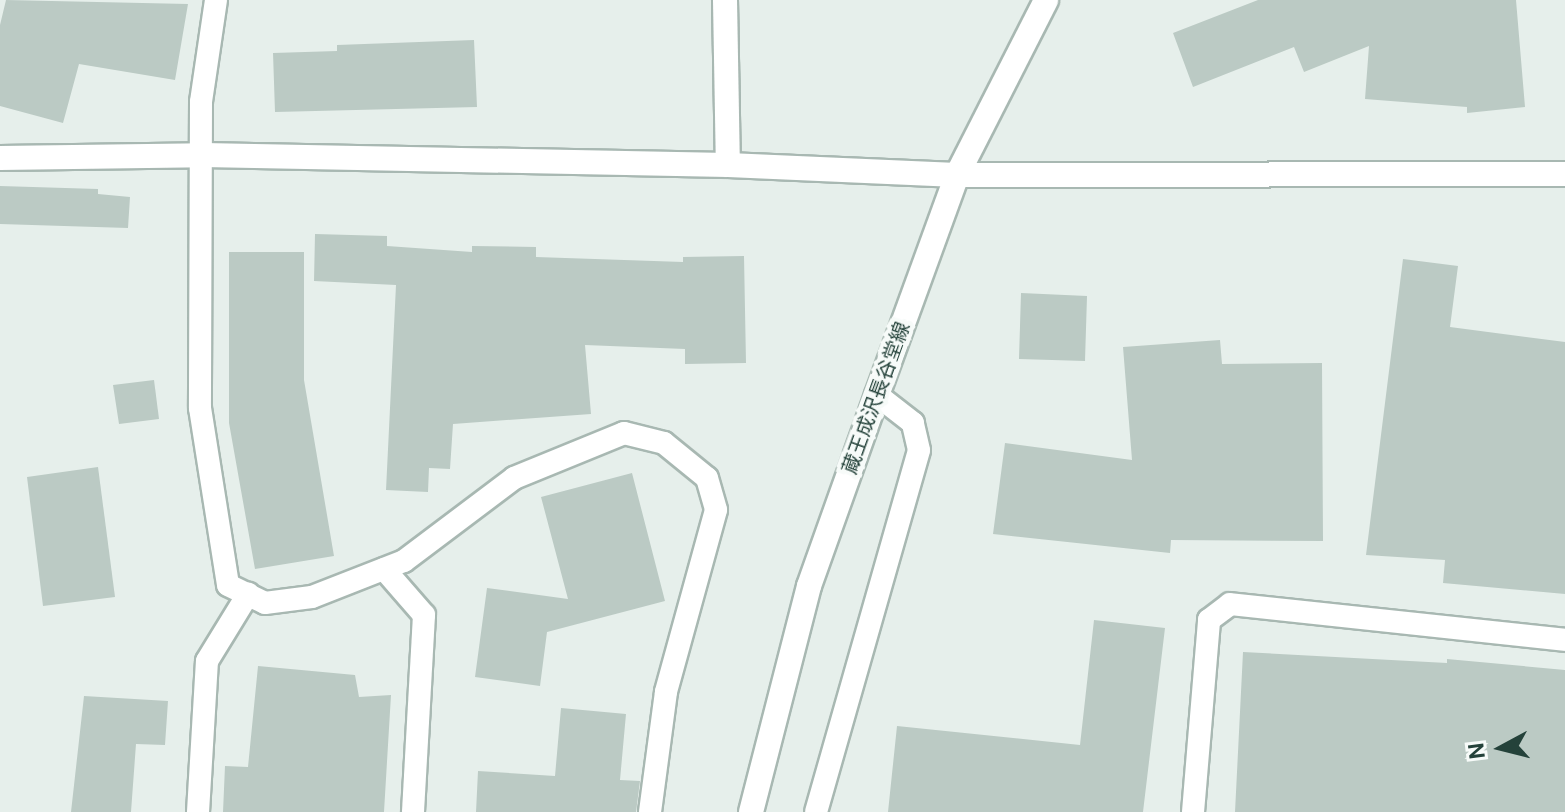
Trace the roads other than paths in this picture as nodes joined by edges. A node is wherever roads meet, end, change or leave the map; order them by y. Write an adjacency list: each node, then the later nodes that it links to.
1 (216, 0): 4 (lane)
2 (725, 0): 6 (street)
3 (1046, 0): 8 (street, 蔵王成沢長谷堂線)
4 (203, 155): 5 (street); 6 (street); 11 (lane)
5 (0, 158)
6 (728, 165): 8 (street)
7 (1565, 174): 8 (street)
8 (957, 175): 9 (street, 蔵王成沢長谷堂線)
9 (877, 395): 16 (street, 蔵王成沢長谷堂線); 17 (lane)
10 (384, 569): 11 (lane); 14 (lane); 15 (lane)
11 (248, 594): 13 (lane)
12 (1565, 640): 18 (lane)
13 (198, 812)
14 (413, 812)
15 (650, 812)
16 (751, 812)
17 (816, 812)
18 (1193, 812)

